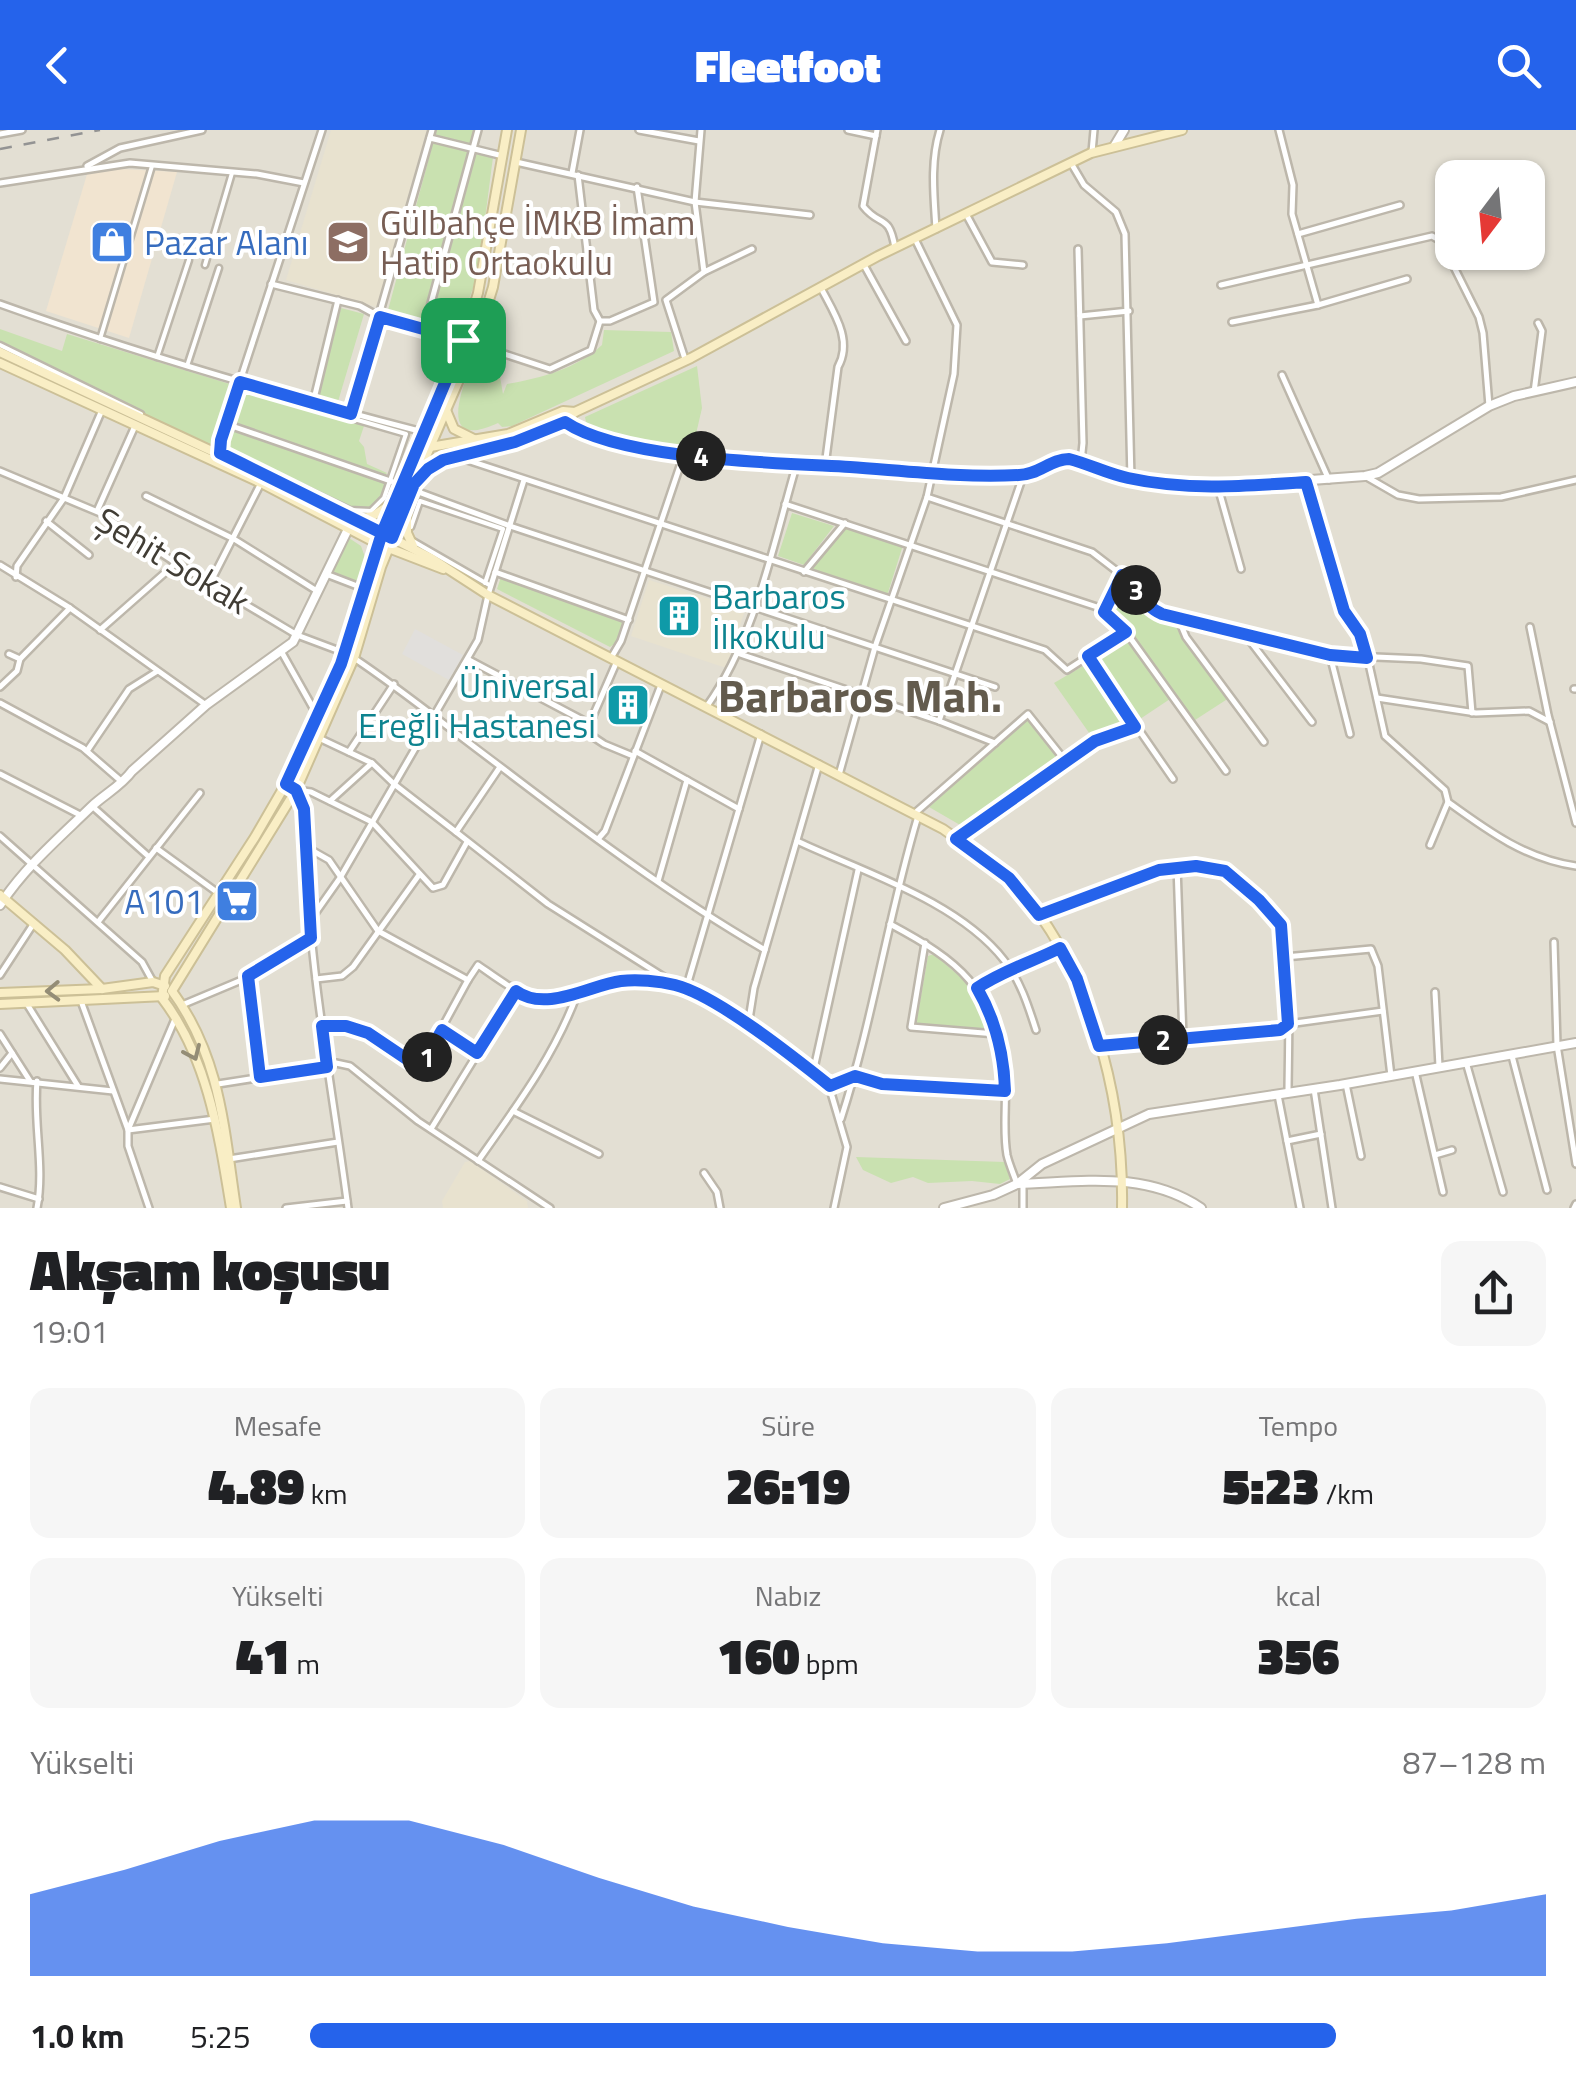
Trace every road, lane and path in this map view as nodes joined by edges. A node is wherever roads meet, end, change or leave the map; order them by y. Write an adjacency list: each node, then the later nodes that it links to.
1 (22, 130): 18 (street)
2 (202, 130): 28 (street)
3 (322, 130): 32 (street)
4 (432, 130): 19 (street)
5 (478, 130): 22 (street)
6 (508, 130): 24 (main road)
7 (521, 130): 25 (main road)
8 (580, 130): 30 (street)
9 (638, 130): 20 (street)
10 (700, 130): 20 (street)
11 (848, 130): 17 (street)
12 (940, 130): 38 (street)
13 (1094, 130): 23 (street)
14 (1124, 130): 21 (street)
15 (1182, 130): 21 (main road)
16 (1279, 130): 39 (street)
17 (876, 133): 41 (street)
18 (0, 134)
19 (430, 138): 22 (street); 62 (street)
20 (699, 141): 34 (street)
21 (1115, 146): 23 (main road)
22 (473, 148): 24 (street); 66 (street)
23 (1092, 153): 26 (main road)
24 (503, 156): 68 (main road)
25 (516, 162): 30 (street); 70 (main road)
26 (1071, 162): 37 (main road); 60 (street)
27 (152, 164): 28 (street); 29 (street); 67 (street)
28 (84, 167): 31 (street)
29 (233, 171): 32 (street); 47 (street)
30 (575, 174): 33 (street); 63 (street)
31 (0, 182)
32 (304, 183): 52 (street)
33 (637, 187): 34 (street); 57 (street)
34 (694, 202): 36 (street); 50 (street)
35 (1400, 205): 39 (street)
36 (810, 214)
37 (966, 214): 38 (main road); 46 (street)
38 (936, 229): 40 (main road)
39 (1298, 234): 48 (street)
40 (915, 238): 41 (main road); 101 (street)
41 (895, 248): 45 (main road)
42 (1078, 249): 61 (street)
43 (752, 250): 50 (street)
44 (189, 260): 72 (street)
45 (863, 264): 54 (main road); 69 (street)
46 (1023, 264)
47 (206, 265)
48 (1307, 267): 53 (street); 59 (street); 82 (street)
49 (219, 268): 75 (street)
50 (704, 272): 56 (street)
51 (1407, 280): 59 (street)
52 (272, 284): 55 (street); 77 (street)
53 (1221, 284)
54 (821, 288): 73 (main road); 99 (street)
55 (338, 300): 62 (street); 81 (street)
56 (666, 300): 57 (street); 73 (street)
57 (654, 302): 63 (street)
58 (0, 304): 67 (street)
59 (1318, 305): 64 (street)
60 (1128, 312): 61 (street); 104 (street)
61 (1080, 316): 97 (street)
62 (380, 317): 66 (street); 86 (street)
63 (600, 322): 70 (street)
64 (1232, 322)
65 (1538, 323): 80 (street)
66 (424, 330): 68 (street)
67 (100, 339): 72 (street)
68 (463, 340): 90 (main road)
69 (906, 341)
70 (474, 344): 83 (main road)
71 (0, 348): 94 (main road)
72 (157, 357): 75 (street)
73 (686, 360): 85 (main road)
74 (0, 362): 84 (main road)
75 (187, 366): 77 (street)
76 (1282, 375): 107 (street)
77 (240, 382): 81 (street); 88 (street)
78 (1576, 382): 80 (street)
79 (247, 388): 105 (street)
80 (1534, 392): 82 (street)
81 (313, 403): 86 (street)
82 (1489, 406): 103 (street)
83 (446, 408): 92 (main road); 93 (main road)
84 (102, 410): 89 (main road); 115 (street)
85 (575, 412): 87 (main road); 92 (main road)
86 (351, 414): 90 (street)
87 (565, 422): 95 (street); 96 (main road)
88 (226, 424): 94 (street); 105 (street)
89 (135, 426): 110 (main road); 120 (street)
90 (423, 432): 111 (main road)
91 (224, 440): 105 (street)
92 (476, 440): 93 (main road)
93 (430, 447): 111 (main road); 112 (main road)
94 (216, 451): 121 (main road)
95 (684, 454): 98 (street); 124 (street)
96 (458, 456): 106 (street); 112 (main road)
97 (1081, 462): 102 (street); 104 (street)
98 (797, 464): 99 (street); 119 (street)
99 (825, 466): 101 (street)
100 (0, 470): 115 (street, Şehit Sokak)
101 (934, 473): 102 (street); 116 (street)
102 (1023, 476): 125 (street)
103 (1364, 476): 107 (street); 108 (street)
104 (1131, 479): 113 (street)
105 (390, 480): 111 (street)
106 (524, 480): 124 (street); 126 (street)
107 (1329, 480): 109 (street)
108 (1576, 480)
109 (1306, 482): 113 (street); 171 (street)
110 (261, 483): 127 (main road); 130 (street)
111 (402, 484): 117 (main road)
112 (414, 487): 118 (main road); 126 (street)
113 (1218, 487): 140 (street)
114 (146, 496): 130 (street)
115 (64, 498): 120 (street, Şehit Sokak); 122 (street)
116 (927, 498): 125 (street); 132 (street)
117 (395, 502): 121 (main road); 129 (main road)
118 (408, 502): 131 (main road); 134 (main road)
119 (785, 504): 123 (street); 136 (street)
120 (97, 512): 137 (street, Şehit Sokak)
121 (356, 519): 129 (main road)
122 (46, 522): 135 (street); 147 (street)
123 (845, 523): 132 (street); 144 (street)
124 (660, 524): 136 (street); 142 (street)
125 (1007, 524): 141 (street); 146 (street)
126 (510, 526): 142 (street); 143 (street)
127 (349, 528): 128 (main road); 145 (street)
128 (359, 533): 133 (main road); 138 (main road)
129 (382, 533): 131 (main road); 133 (main road)
130 (234, 539): 148 (street); 151 (street)
131 (390, 543): 133 (main road); 134 (main road); 138 (main road)
132 (910, 543): 141 (street); 152 (street)
133 (378, 544): 138 (main road)
134 (412, 553): 138 (main road); 149 (main road)
135 (89, 555)
136 (768, 560): 144 (street); 153 (street)
137 (176, 564): 148 (street, Şehit Sokak); 160 (street)
138 (377, 564): 150 (main road); 168 (main road)
139 (0, 565): 147 (street)
140 (1241, 569)
141 (991, 570): 155 (street); 159 (street)
142 (645, 571): 153 (street); 157 (street)
143 (496, 572): 149 (street); 157 (street)
144 (804, 572): 152 (street)
145 (326, 574): 150 (street); 151 (street)
146 (1122, 575): 155 (street); 156 (street)
147 (16, 576): 154 (street)
148 (210, 583): 162 (street, Şehit Sokak)
149 (488, 588): 149 (street); 172 (main road); 174 (street)
150 (365, 589): 168 (main road)
151 (317, 591): 162 (street)
152 (892, 601): 159 (street); 164 (street)
153 (754, 607): 164 (street); 166 (street)
154 (70, 608): 160 (street); 173 (street)
155 (1104, 612): 161 (street)
156 (1178, 618): 163 (street); 197 (street)
157 (629, 620): 172 (street)
158 (1530, 627): 191 (street)
159 (973, 628): 170 (street); 176 (street)
160 (100, 630): 175 (street)
161 (1126, 632): 170 (street); 206 (street)
162 (298, 635): 165 (street); 168 (street, Şehit Sokak)
163 (1246, 636): 169 (street); 190 (street)
164 (875, 647): 176 (street); 181 (street)
165 (281, 651): 184 (street); 187 (street)
166 (737, 653): 181 (street); 185 (street)
167 (9, 654): 173 (street)
168 (350, 655): 178 (street, Şehit Sokak); 187 (main road); 196 (main road)
169 (1330, 655): 171 (street); 195 (street)
170 (1088, 656): 193 (street)
171 (1367, 658): 182 (street); 186 (street)
172 (614, 659): 177 (main road); 192 (street)
173 (20, 660): 179 (street)
174 (468, 660): 188 (street); 192 (street)
175 (156, 672): 184 (street); 199 (street)
176 (956, 674): 180 (street); 189 (street)
177 (661, 683): 185 (main road); 201 (street)
178 (394, 684): 188 (street, Şehit Sokak); 200 (street)
179 (0, 687)
180 (995, 687)
181 (860, 695): 189 (street); 208 (street)
182 (1376, 698): 186 (street); 217 (street)
183 (0, 703): 199 (street)
184 (206, 705): 211 (street)
185 (707, 706): 194 (main road)
186 (1472, 712): 191 (street)
187 (318, 718): 212 (main road)
188 (436, 718): 205 (street, Şehit Sokak); 213 (street)
189 (939, 722): 198 (street)
190 (1312, 722)
191 (1550, 722): 223 (street)
192 (590, 724): 201 (street)
193 (1135, 727): 203 (street); 209 (street)
194 (761, 734): 204 (main road); 219 (street)
195 (1350, 734)
196 (321, 739): 200 (street); 214 (main road)
197 (1264, 742)
198 (995, 743): 203 (street); 220 (street)
199 (86, 751): 211 (street)
200 (349, 752): 202 (street)
201 (634, 754): 210 (street); 226 (street)
202 (372, 763): 213 (street); 216 (street)
203 (1067, 763): 227 (street)
204 (819, 764): 208 (main road); 228 (street)
205 (500, 766): 224 (street); 226 (street, Şehit Sokak)
206 (1226, 770)
207 (0, 774): 221 (street)
208 (839, 775): 220 (main road)
209 (1173, 779)
210 (686, 780): 219 (street); 240 (street)
211 (123, 783): 218 (street)
212 (286, 784): 214 (street); 242 (main road)
213 (394, 784): 222 (street); 224 (street)
214 (296, 790): 216 (street); 232 (street); 267 (main road)
215 (200, 792): 231 (street)
216 (330, 801): 222 (street)
217 (1448, 802): 230 (street); 236 (street)
218 (92, 806): 221 (street); 233 (street)
219 (739, 809): 245 (street)
220 (916, 815): 227 (main road); 241 (street)
221 (82, 816): 234 (street)
222 (372, 822): 238 (street); 239 (street)
223 (1576, 823)
224 (456, 832): 229 (street)
225 (0, 836): 234 (street)
226 (598, 839): 240 (street, Şehit Sokak)
227 (956, 839): 244 (main road)
228 (796, 841): 237 (street); 255 (street)
229 (468, 842): 238 (street); 263 (street)
230 (1430, 845)
231 (155, 847): 233 (street); 242 (street)
232 (306, 847): 239 (street); 247 (street)
233 (148, 856): 246 (street)
234 (32, 862): 243 (street); 246 (street)
235 (1178, 866): 244 (street); 256 (street); 286 (street)
236 (1576, 866)
237 (858, 869): 241 (street); 297 (street)
238 (419, 875): 250 (street)
239 (340, 878): 247 (street); 250 (street)
240 (658, 881): 245 (street, Şehit Sokak)
241 (897, 887): 249 (street); 257 (street)
242 (218, 892): 262 (main road)
243 (2, 900): 248 (main road)
244 (1039, 915): 254 (main road)
245 (708, 917): 255 (street, Şehit Sokak); 266 (street)
246 (98, 922): 262 (street)
247 (309, 922): 251 (street)
248 (34, 923): 258 (street); 265 (main road)
249 (888, 924): 253 (street); 299 (street)
250 (378, 931): 260 (street); 261 (street)
251 (311, 938): 259 (street); 260 (street)
252 (1554, 942): 288 (street)
253 (925, 943): 264 (street); 285 (street)
254 (1060, 948): 257 (street); 289 (main road)
255 (765, 950): 279 (street)
256 (1285, 957): 277 (street); 280 (street)
257 (1012, 970): 264 (street); 283 (street)
258 (0, 974)
259 (248, 976): 276 (street); 301 (street)
260 (316, 979): 281 (street)
261 (468, 980): 268 (street); 282 (street)
262 (157, 983): 265 (main road); 267 (main road); 272 (main road)
263 (676, 985): 266 (street); 271 (street)
264 (977, 988): 285 (street)
265 (102, 989): 270 (main road, one-way to 270)
266 (686, 989): 279 (street)
267 (172, 991): 272 (main road); 276 (main road)
268 (516, 991): 271 (street); 291 (street)
269 (1435, 992): 294 (street)
270 (0, 993)
271 (577, 996): 313 (street)
272 (162, 998): 273 (main road); 278 (main road)
273 (81, 1001): 274 (main road); 309 (street)
274 (26, 1003): 275 (main road); 306 (street)
275 (0, 1004)
276 (182, 1005): 304 (main road)
277 (1383, 1010): 280 (street); 300 (street)
278 (176, 1016): 314 (main road, one-way to 314); 318 (street)
279 (748, 1024): 297 (street)
280 (1288, 1024): 286 (street); 311 (street)
281 (322, 1026): 282 (street); 295 (street)
282 (442, 1030): 291 (street)
283 (1036, 1030)
284 (0, 1034): 290 (street)
285 (996, 1034): 310 (street)
286 (1184, 1038): 289 (street)
287 (1576, 1043): 288 (street)
288 (1557, 1045): 292 (street); 328 (street)
289 (1099, 1046): 316 (main road)
290 (12, 1053): 296 (street); 303 (street)
291 (477, 1053): 317 (street)
292 (1512, 1053): 293 (street); 333 (street)
293 (1466, 1062): 294 (street); 335 (street)
294 (1440, 1066): 298 (street)
295 (327, 1067): 301 (street); 317 (street); 321 (street)
296 (0, 1068)
297 (810, 1071): 307 (street)
298 (1415, 1071): 300 (street); 324 (street)
299 (855, 1076): 307 (street); 310 (street); 315 (street)
300 (1391, 1076): 305 (street)
301 (260, 1077): 304 (street)
302 (0, 1079): 303 (street)
303 (34, 1081): 306 (street); 336 (street)
304 (218, 1084): 326 (main road)
305 (1346, 1084): 308 (street); 325 (street)
306 (78, 1086): 309 (street)
307 (830, 1086): 315 (street)
308 (1314, 1090): 311 (street); 319 (street)
309 (113, 1091): 318 (street)
310 (1005, 1091): 331 (street)
311 (1288, 1094): 312 (street)
312 (1278, 1095): 316 (street); 320 (street)
313 (513, 1111): 323 (street); 327 (street)
314 (215, 1119): 318 (street); 340 (main road)
315 (840, 1122): 344 (street)
316 (1120, 1128): 330 (main road); 331 (street)
317 (431, 1129): 327 (street)
318 (128, 1130): 339 (street)
319 (1321, 1134): 320 (street); 350 (street)
320 (1287, 1141): 349 (street)
321 (338, 1142): 326 (street); 337 (street)
322 (1452, 1150): 324 (street)
323 (599, 1154)
324 (1435, 1154): 334 (street)
325 (1361, 1156)
326 (228, 1159): 340 (main road)
327 (478, 1161): 342 (street)
328 (1576, 1164)
329 (704, 1172): 343 (street)
330 (1123, 1180): 331 (street); 347 (main road); 348 (street)
331 (1020, 1184): 345 (street); 346 (street)
332 (0, 1186): 336 (street)
333 (1547, 1190)
334 (1443, 1192)
335 (1503, 1192)
336 (39, 1198): 338 (street)
337 (347, 1204): 341 (street)
338 (37, 1208)
339 (149, 1208)
340 (230, 1208)
341 (286, 1208)
342 (550, 1208)
343 (720, 1208)
344 (834, 1208)
345 (944, 1208)
346 (1023, 1208)
347 (1122, 1208)
348 (1201, 1208)
349 (1300, 1208)
350 (1332, 1208)

